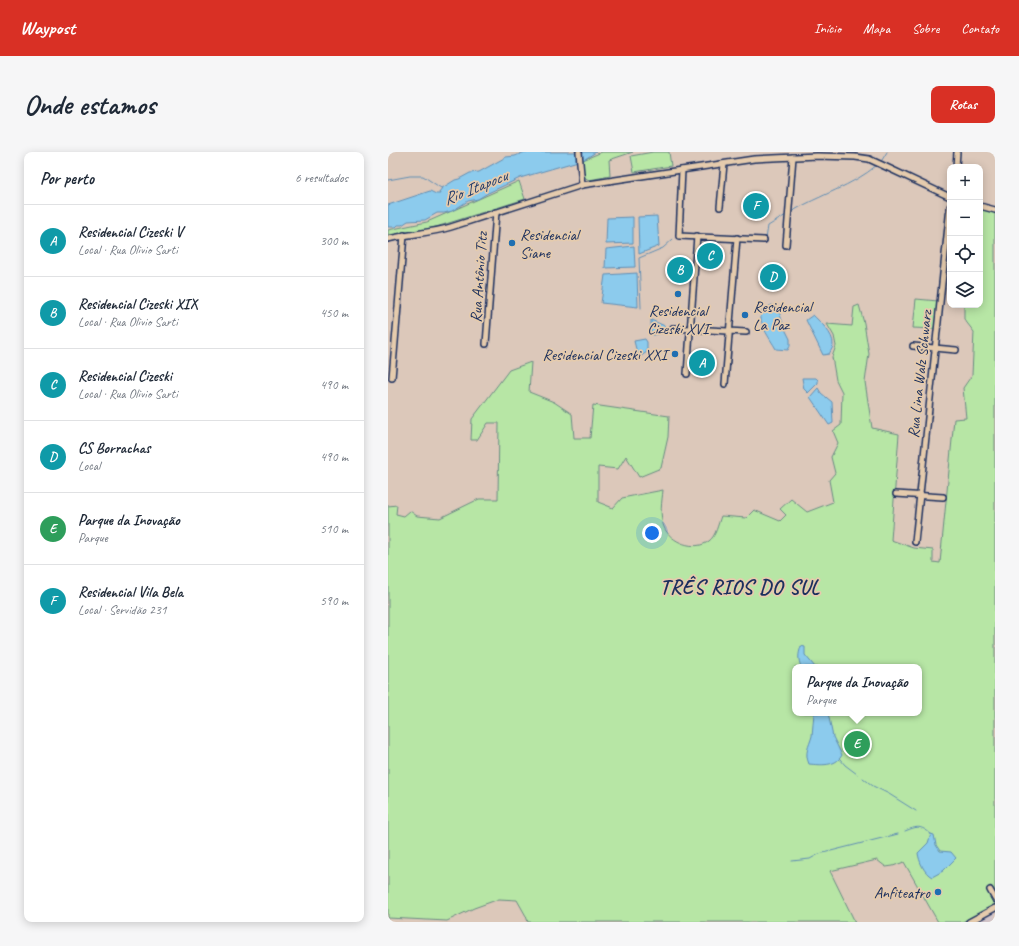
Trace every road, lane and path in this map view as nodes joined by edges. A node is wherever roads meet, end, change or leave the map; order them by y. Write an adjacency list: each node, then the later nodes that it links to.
1 (579, 152): 8 (street)
2 (957, 152): 6 (street)
3 (817, 154): 4 (street); 9 (street)
4 (793, 157): 5 (street); 20 (street)
5 (724, 164): 7 (street); 10 (street)
6 (956, 164)
7 (682, 170): 8 (street); 16 (street)
8 (582, 185): 13 (street)
9 (947, 196)
10 (720, 207)
11 (983, 207): 12 (street)
12 (995, 210)
13 (496, 212): 15 (street); 25 (street, Rua Antônio Titz)
14 (947, 234): 27 (street, Rua Lina Walz Schwarz)
15 (404, 235): 18 (street); 30 (street)
16 (697, 236): 17 (street); 22 (street)
17 (737, 238): 19 (street); 23 (street)
18 (388, 239)
19 (764, 240)
20 (786, 245)
21 (673, 328): 22 (street)
22 (690, 330): 23 (street); 29 (street)
23 (729, 331): 24 (street); 31 (street)
24 (746, 332)
25 (486, 344)
26 (913, 346): 27 (street)
27 (934, 348): 28 (street); 33 (street, Rua Lina Walz Schwarz)
28 (956, 350)
29 (687, 374)
30 (392, 378)
31 (725, 384)
32 (896, 494): 33 (street)
33 (919, 496): 34 (street); 35 (street, Rua Lina Walz Schwarz)
34 (943, 497)
35 (915, 542)
36 (990, 890): 37 (street)
37 (995, 899)
38 (995, 908): 39 (street)
39 (969, 922)

